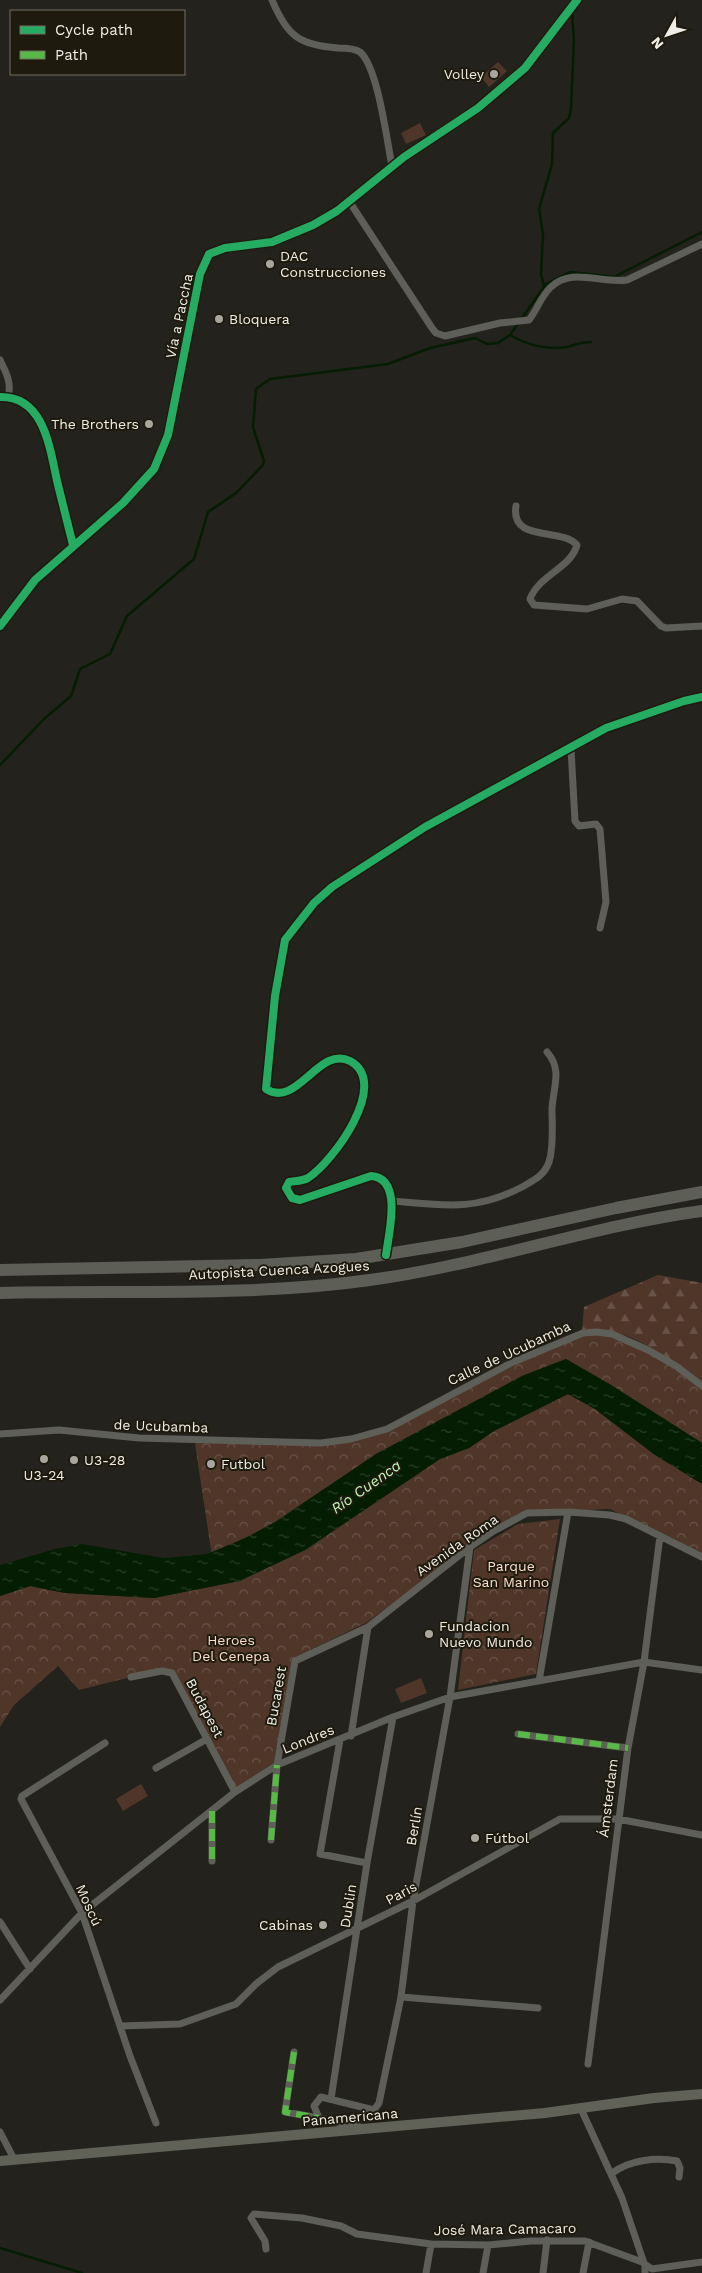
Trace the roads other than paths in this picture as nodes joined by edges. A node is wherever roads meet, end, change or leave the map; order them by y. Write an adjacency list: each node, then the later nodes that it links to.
1 (272, 0): 3 (street)
2 (575, 3): 3 (main road, Vía a Paccha)
3 (392, 166): 4 (main road, Vía a Paccha)
4 (349, 201): 5 (street); 10 (main road, Vía a Paccha)
5 (702, 244)
6 (0, 360): 8 (street)
7 (0, 397): 8 (street)
8 (8, 397): 10 (street)
9 (516, 506): 13 (street)
10 (73, 546): 11 (main road, Vía a Paccha)
11 (4, 614): 12 (main road, Vía a Paccha)
12 (0, 626)
13 (702, 626)
14 (702, 697): 15 (street)
15 (571, 749): 16 (street); 19 (street)
16 (600, 928)
17 (547, 1052): 19 (street)
18 (702, 1192): 21 (highway, Autopista Cuenca Azogues)
19 (392, 1201): 21 (street)
20 (702, 1211): 23 (highway, Autopista Cuenca Azogues)
21 (386, 1255): 22 (highway, Autopista Cuenca Azogues)
22 (0, 1270)
23 (0, 1293)
24 (702, 1386): 26 (street, Calle de Ucubamba)
25 (0, 1434): 26 (street, de Ucubamba)
26 (321, 1443)
27 (568, 1512): 28 (street, Avenida Roma); 29 (street, Avenida Roma); 36 (street)
28 (660, 1536): 30 (street, Avenida Roma); 33 (street, Ámsterdam)
29 (470, 1547): 31 (street, Avenida Roma); 37 (street, Berlín)
30 (702, 1557)
31 (368, 1627): 32 (street, Avenida Roma); 40 (street)
32 (295, 1661): 45 (street, Bucarest)
33 (644, 1662): 34 (street, Londres); 36 (street, Londres); 44 (street, Ámsterdam)
34 (702, 1670)
35 (131, 1677): 41 (street, Budapest)
36 (539, 1681): 37 (street, Londres)
37 (450, 1697): 38 (street, Londres); 54 (street, Berlín)
38 (394, 1716): 40 (street, Londres); 53 (street, Dublin)
39 (518, 1734): 44 (street)
40 (351, 1736): 42 (street, Londres)
41 (207, 1739): 46 (street); 47 (street, Budapest)
42 (340, 1740): 45 (street, Londres); 53 (street)
43 (105, 1743): 55 (street, Moscú)
44 (628, 1748): 49 (street, Ámsterdam)
45 (277, 1765): 47 (street, Londres); 51 (street, Bucarest)
46 (156, 1768)
47 (235, 1792): 48 (street, Londres)
48 (212, 1811): 52 (street); 55 (street, Londres)
49 (618, 1819): 50 (street, Paris); 54 (street, Paris); 64 (street, Ámsterdam)
50 (702, 1835)
51 (271, 1840)
52 (212, 1861)
53 (367, 1863): 57 (street, Dublin)
54 (413, 1901): 57 (street, Paris); 59 (street, Berlín)
55 (82, 1913): 58 (street, Londres); 62 (street, Moscú)
56 (0, 1922): 58 (street)
57 (357, 1930): 62 (street, Paris); 66 (street, Dublin)
58 (30, 1969): 60 (street, Londres)
59 (401, 1997): 61 (street); 66 (street, Berlín)
60 (0, 2000)
61 (538, 2008)
62 (121, 2026): 69 (street, Moscú)
63 (294, 2052): 68 (street)
64 (588, 2064)
65 (702, 2094): 67 (main road, Panamericana)
66 (330, 2099): 68 (street)
67 (580, 2109): 70 (main road, Panamericana); 74 (street)
68 (318, 2118): 70 (street)
69 (156, 2123)
70 (375, 2130): 72 (main road, Panamericana)
71 (0, 2132): 72 (street)
72 (14, 2160): 73 (main road, Panamericana)
73 (0, 2161)
74 (611, 2174): 75 (street); 82 (street)
75 (679, 2177)
76 (548, 2240): 77 (street, José Mara Camacaro); 79 (street, José Mara Camacaro); 85 (street)
77 (589, 2242): 82 (street, José Mara Camacaro); 86 (street)
78 (431, 2244): 79 (street, José Mara Camacaro); 80 (street, José Mara Camacaro); 83 (street)
79 (488, 2245): 84 (street)
80 (266, 2249)
81 (702, 2262): 82 (street, José Mara Camacaro)
82 (645, 2269)
83 (426, 2273)
84 (483, 2273)
85 (542, 2273)
86 (583, 2273)

